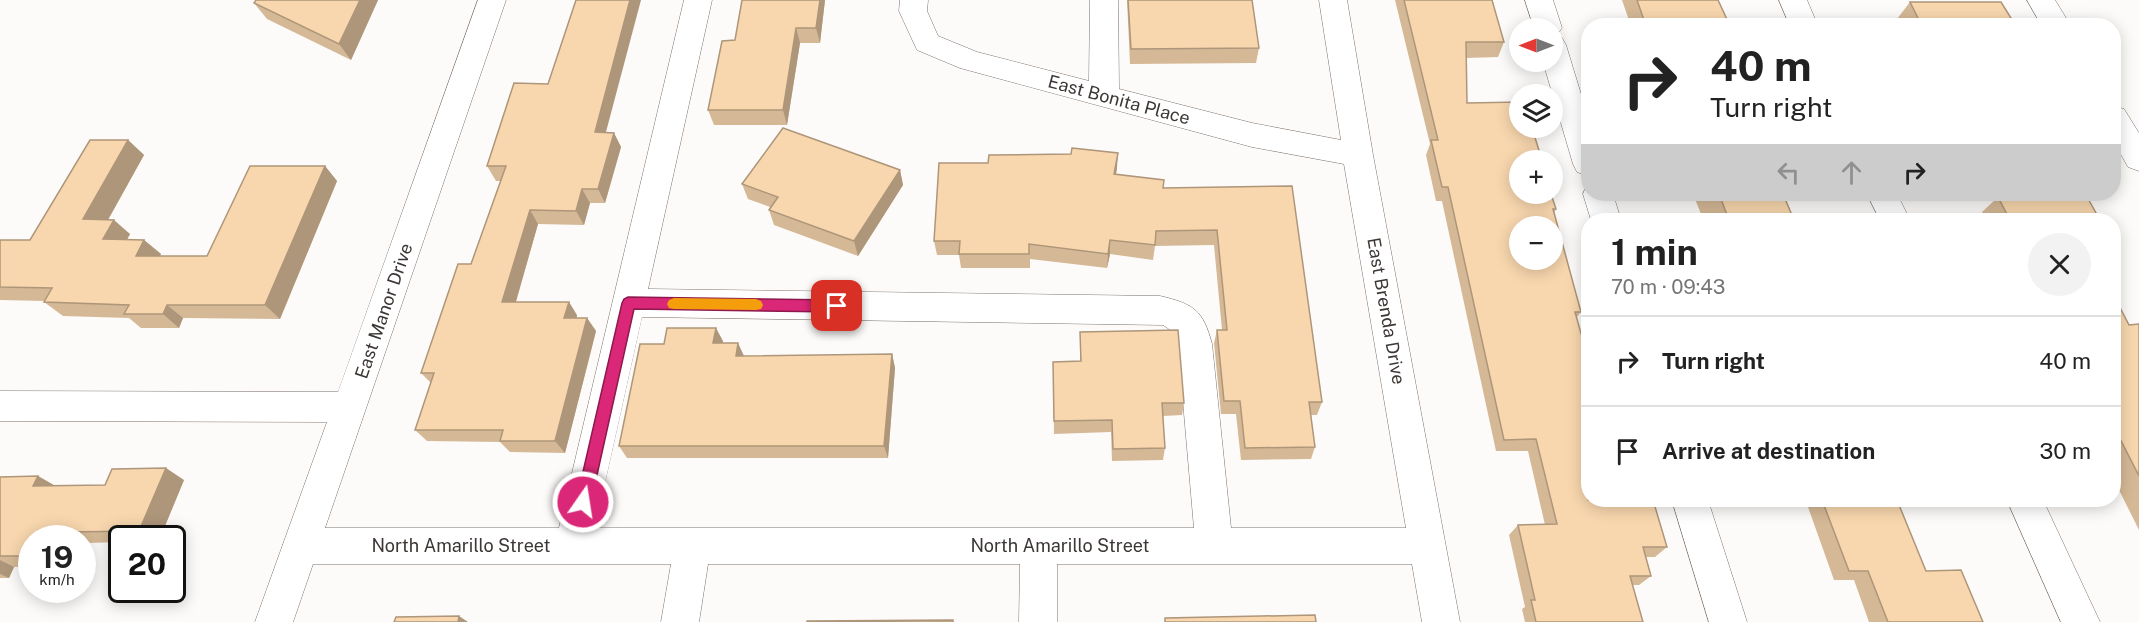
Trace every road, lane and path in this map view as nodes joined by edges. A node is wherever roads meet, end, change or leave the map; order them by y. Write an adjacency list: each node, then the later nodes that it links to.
1 (492, 0): 20 (street, East Manor Drive)
2 (698, 0): 18 (street)
3 (914, 0): 13 (street, East Bonita Place)
4 (1104, 0): 13 (street)
5 (1333, 0): 16 (street, East Brenda Drive)
6 (1539, 0): 9 (street)
7 (1793, 0): 10 (street)
8 (2041, 0): 11 (street)
9 (1545, 18)
10 (1801, 18)
11 (2052, 18)
12 (1560, 72): 15 (street)
13 (1104, 96): 16 (street, East Bonita Place)
14 (2121, 129): 17 (street)
15 (1581, 141)
16 (1358, 155): 28 (street, East Brenda Drive)
17 (2139, 159)
18 (628, 303): 24 (street); 27 (street)
19 (0, 406): 20 (street)
20 (350, 407): 23 (street, East Manor Drive)
21 (1692, 507): 33 (street)
22 (2028, 507): 34 (street)
23 (301, 546): 24 (street, North Amarillo Street); 29 (street, East Manor Drive)
24 (573, 546): 25 (street, North Amarillo Street)
25 (692, 546): 26 (street, North Amarillo Street); 30 (street)
26 (1039, 546): 27 (street, North Amarillo Street); 31 (street)
27 (1214, 546): 28 (street, North Amarillo Street)
28 (1428, 546): 32 (street, East Brenda Drive)
29 (274, 622)
30 (680, 622)
31 (1038, 622)
32 (1441, 622)
33 (1728, 622)
34 (2081, 622)

